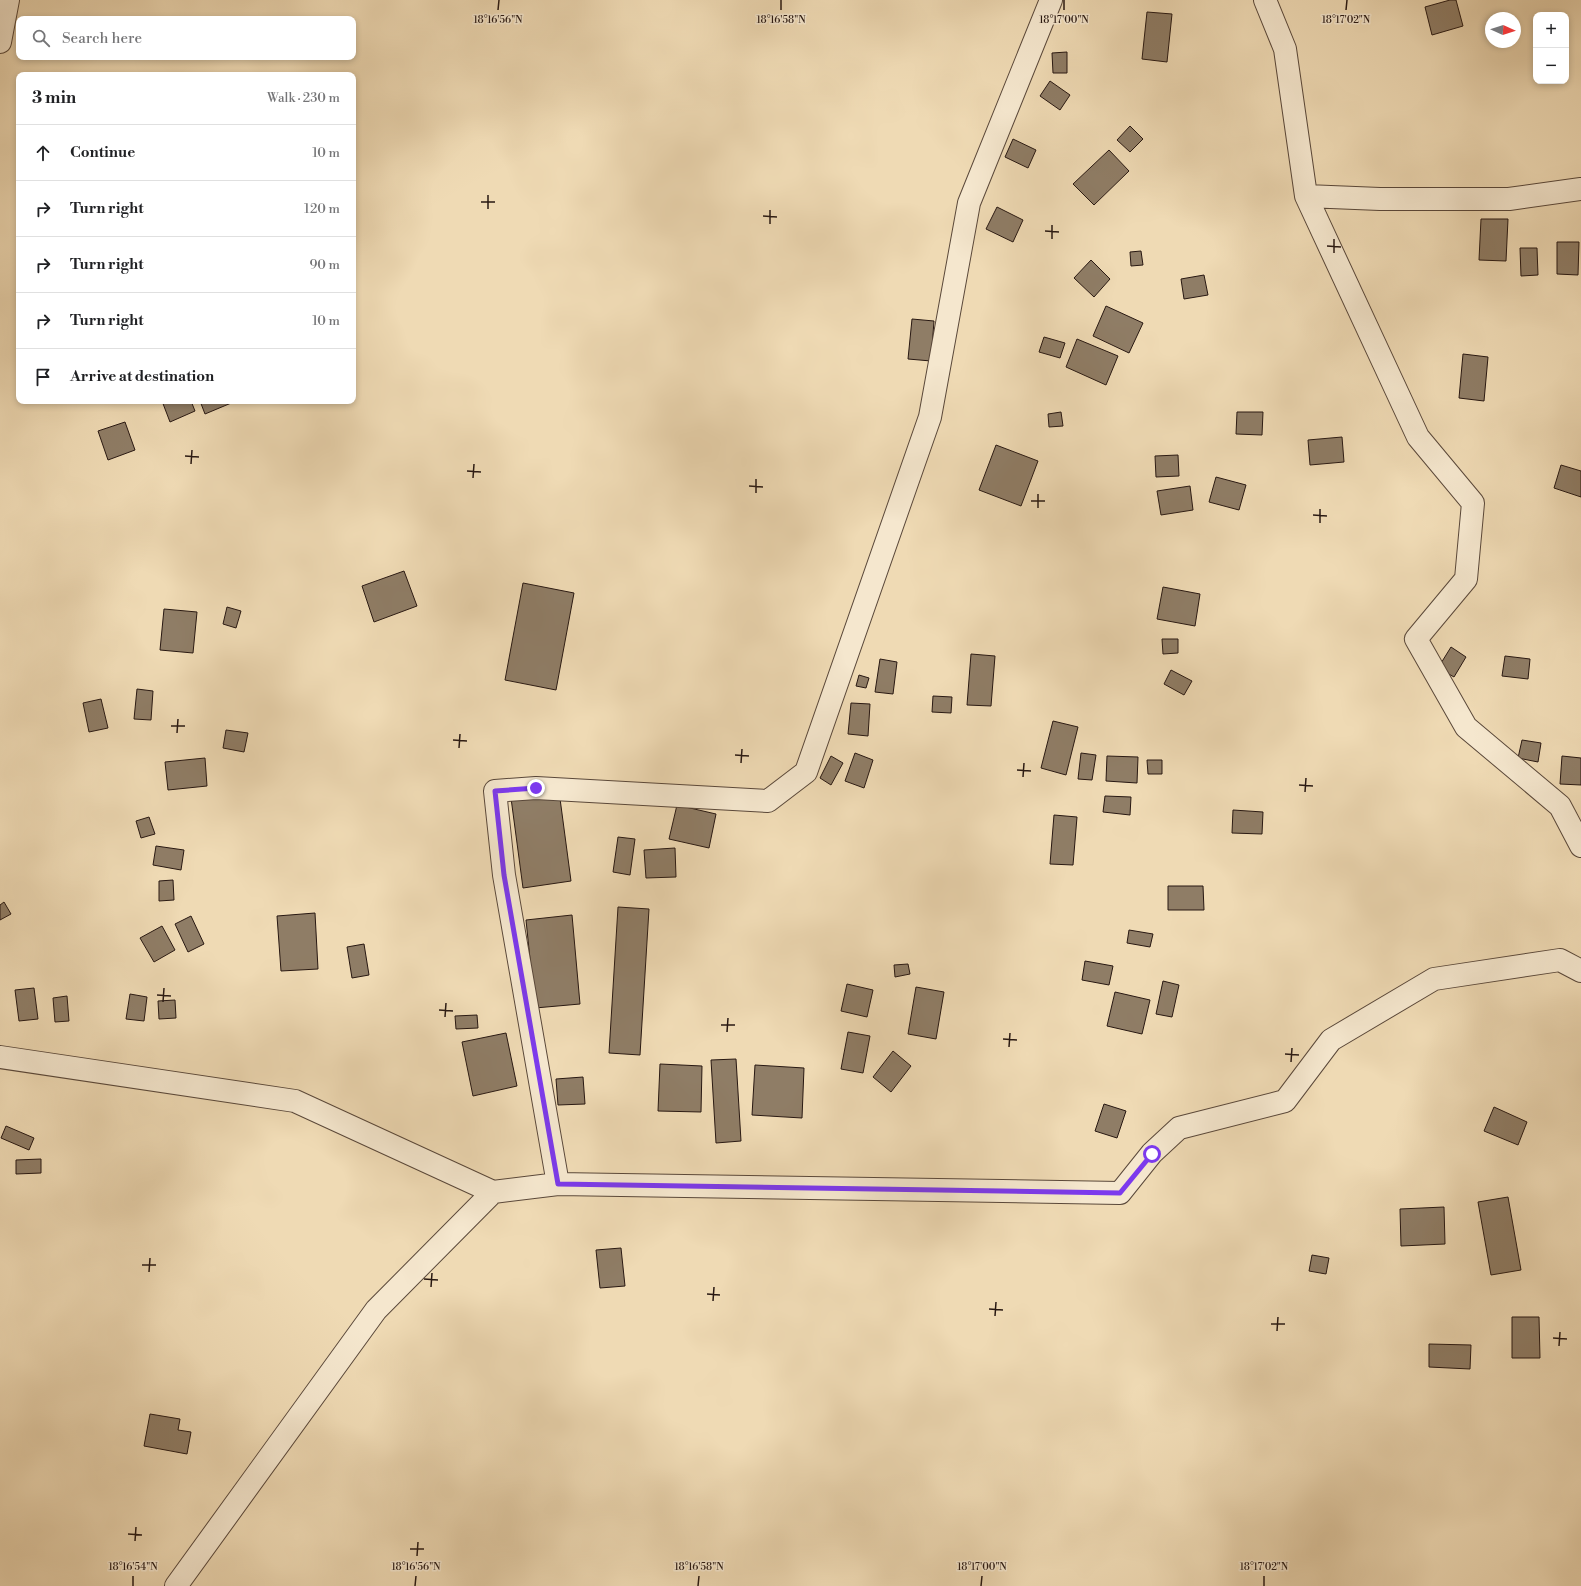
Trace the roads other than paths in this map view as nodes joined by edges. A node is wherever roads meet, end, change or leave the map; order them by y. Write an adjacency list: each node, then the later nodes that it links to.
1 (8, 0): 4 (street)
2 (1051, 0): 10 (street)
3 (1265, 0): 6 (street)
4 (0, 42)
5 (1581, 189): 6 (street)
6 (1306, 196): 7 (street)
7 (1581, 846)
8 (1581, 971): 10 (street)
9 (0, 1057): 11 (street)
10 (558, 1184): 11 (street)
11 (493, 1192): 12 (street)
12 (176, 1586)

